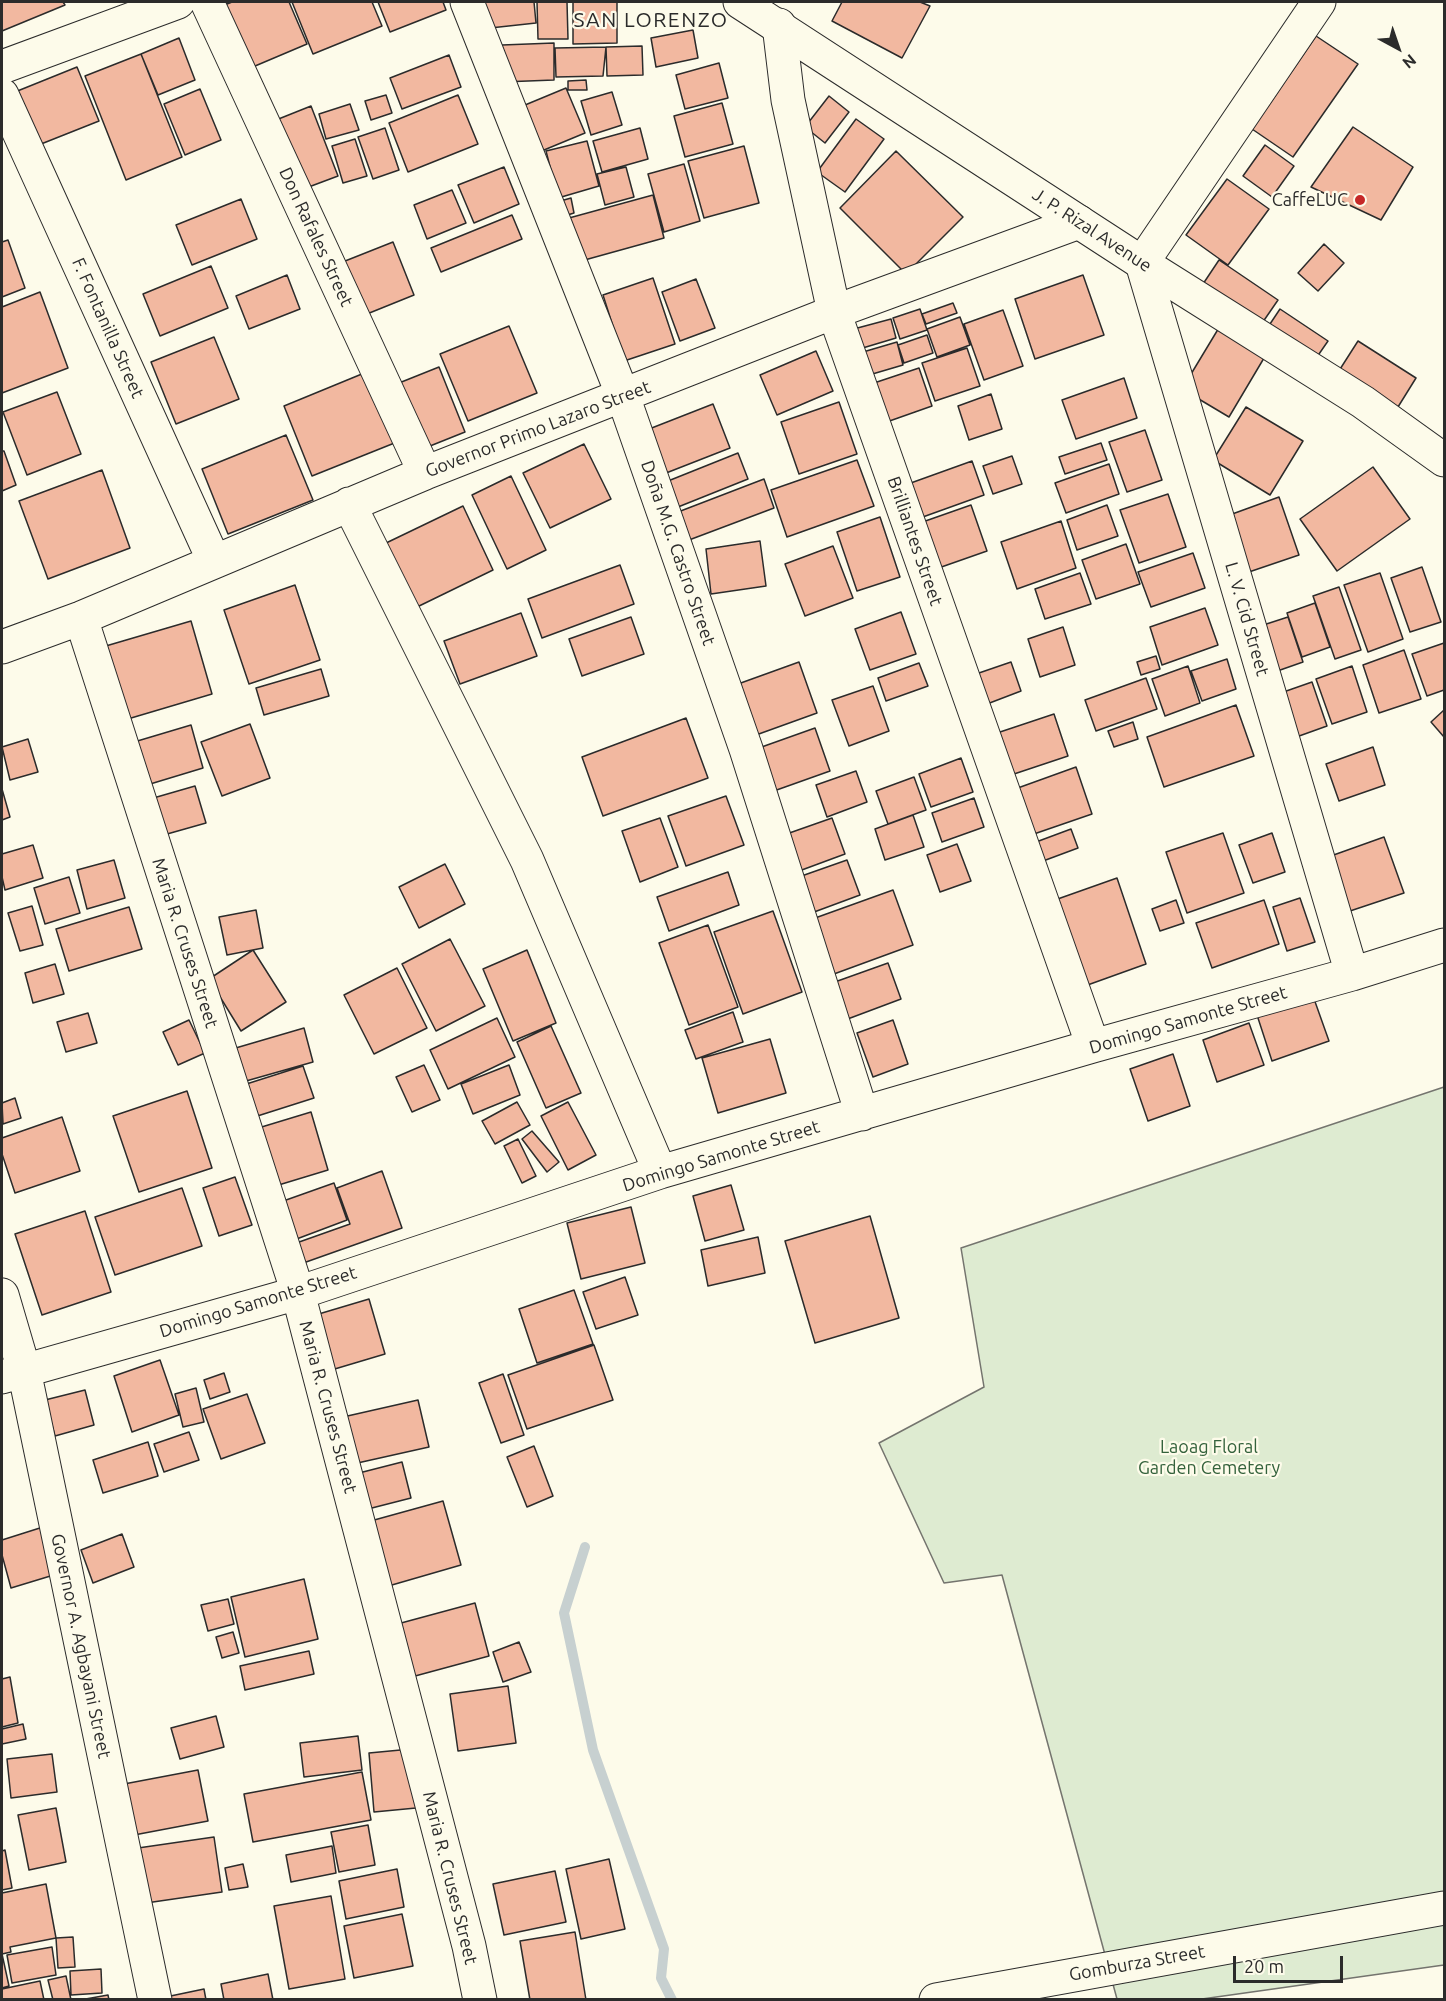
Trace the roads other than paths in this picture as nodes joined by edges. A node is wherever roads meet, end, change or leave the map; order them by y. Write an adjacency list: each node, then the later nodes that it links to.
1 (178, 2): 7 (street)
2 (207, 2): 14 (street, Don Rafales Street)
3 (467, 2): 12 (street, Doña M.G. Castro Street)
4 (740, 2): 6 (street, J. P. Rizal Avenue)
5 (1319, 2): 10 (street)
6 (779, 25): 9 (street, J. P. Rizal Avenue); 11 (street, Brilliantes Street)
7 (2, 67)
8 (2, 95): 16 (street, F. Fontanilla Street)
9 (1079, 222): 10 (street, J. P. Rizal Avenue); 11 (street, Governor Primo Lazaro Street)
10 (1142, 263): 13 (street, J. P. Rizal Avenue); 20 (street, L. V. Cid Street)
11 (834, 312): 12 (street, Governor Primo Lazaro Street); 21 (street, Brilliantes Street)
12 (622, 396): 14 (street, Governor Primo Lazaro Street); 22 (street, Doña M.G. Castro Street)
13 (1444, 459)
14 (425, 473): 15 (street, Governor Primo Lazaro Street)
15 (350, 504): 16 (street, Governor Primo Lazaro Street); 23 (street)
16 (214, 561): 17 (street, Governor Primo Lazaro Street)
17 (81, 618): 18 (street, Governor Primo Lazaro Street); 24 (street, Maria R. Cruses Street)
18 (2, 647)
19 (1444, 945): 20 (street, Domingo Samonte Street)
20 (1352, 974): 21 (street, Domingo Samonte Street)
21 (1094, 1046): 22 (street, Domingo Samonte Street)
22 (862, 1114): 23 (street, Domingo Samonte Street)
23 (660, 1173): 24 (street, Domingo Samonte Street)
24 (298, 1293): 26 (street, Domingo Samonte Street); 29 (street, Maria R. Cruses Street)
25 (2, 1295): 26 (street, Governor A. Agbayani Street)
26 (13, 1373): 28 (street, Governor A. Agbayani Street)
27 (1444, 1908): 30 (street, Gomburza Street)
28 (155, 2000)
29 (480, 2000)
30 (936, 2000)

